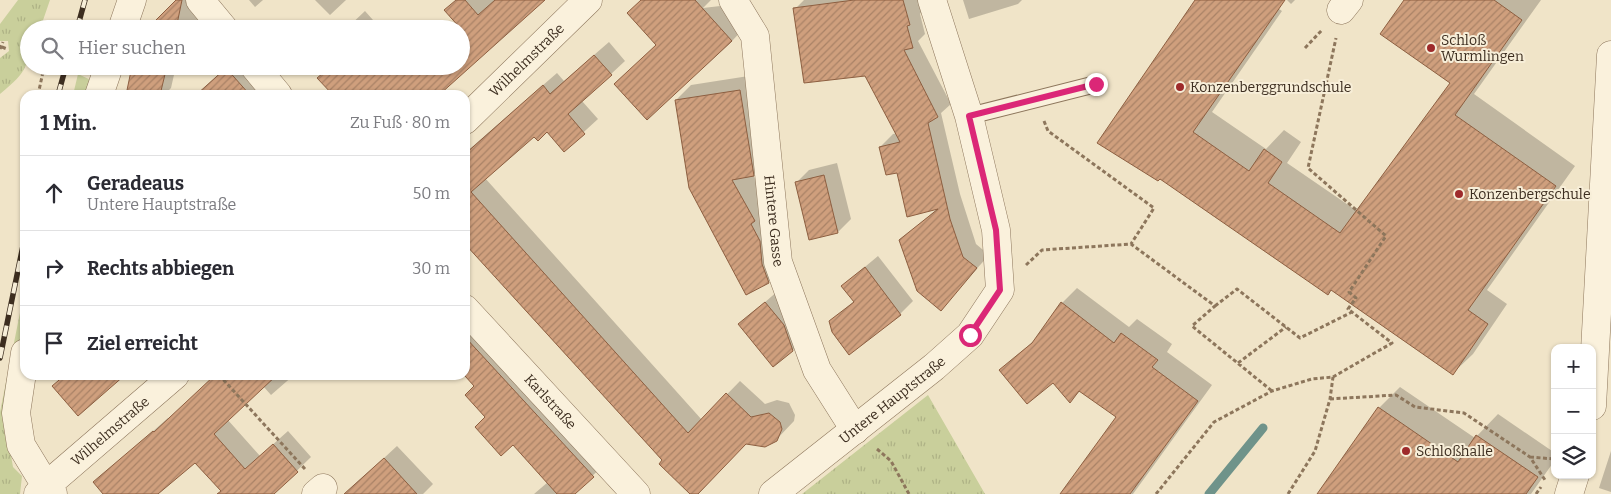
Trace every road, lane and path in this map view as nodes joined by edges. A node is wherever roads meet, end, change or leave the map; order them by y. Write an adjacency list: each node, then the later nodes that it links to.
1 (132, 0): 7 (street)
2 (200, 0): 8 (street)
3 (588, 0): 21 (street, Wilhelmstraße)
4 (733, 0): 39 (street, Hintere Gasse)
5 (932, 0): 22 (street)
6 (1345, 5): 26 (path)
7 (125, 20)
8 (217, 20)
9 (3, 42): 10 (path)
10 (1, 48): 11 (path)
11 (7, 49)
12 (1611, 55): 34 (street)
13 (42, 75): 17 (path)
14 (106, 75): 18 (street)
15 (261, 75): 19 (street)
16 (1096, 84): 20 (lane)
17 (39, 90)
18 (101, 90)
19 (274, 90)
20 (1036, 99): 22 (lane); 23 (path)
21 (470, 115)
22 (969, 116): 24 (street)
23 (1131, 244): 24 (path); 25 (path)
24 (1000, 290): 39 (street, Untere Hauptstraße)
25 (1215, 306): 28 (path); 29 (path)
26 (1352, 312): 28 (path); 30 (path)
27 (470, 314): 45 (street, Karlstraße)
28 (1286, 327): 29 (path)
29 (1238, 364): 35 (path)
30 (1333, 377): 35 (path); 36 (path)
31 (21, 380): 43 (street)
32 (169, 380): 43 (street, Wilhelmstraße)
33 (223, 380): 44 (path)
34 (1593, 389)
35 (1272, 391): 48 (path)
36 (1330, 399): 40 (path); 49 (path)
37 (1596, 415): 38 (street)
38 (1611, 416)
39 (855, 430): 46 (street, Untere Hauptstraße); 47 (path)
40 (1530, 457): 41 (path); 50 (path)
41 (1551, 459)
42 (1574, 479): 51 (street)
43 (45, 491)
44 (320, 491)
45 (636, 494)
46 (773, 494)
47 (910, 494)
48 (1156, 494)
49 (1288, 494)
50 (1536, 494)
51 (1569, 494)

